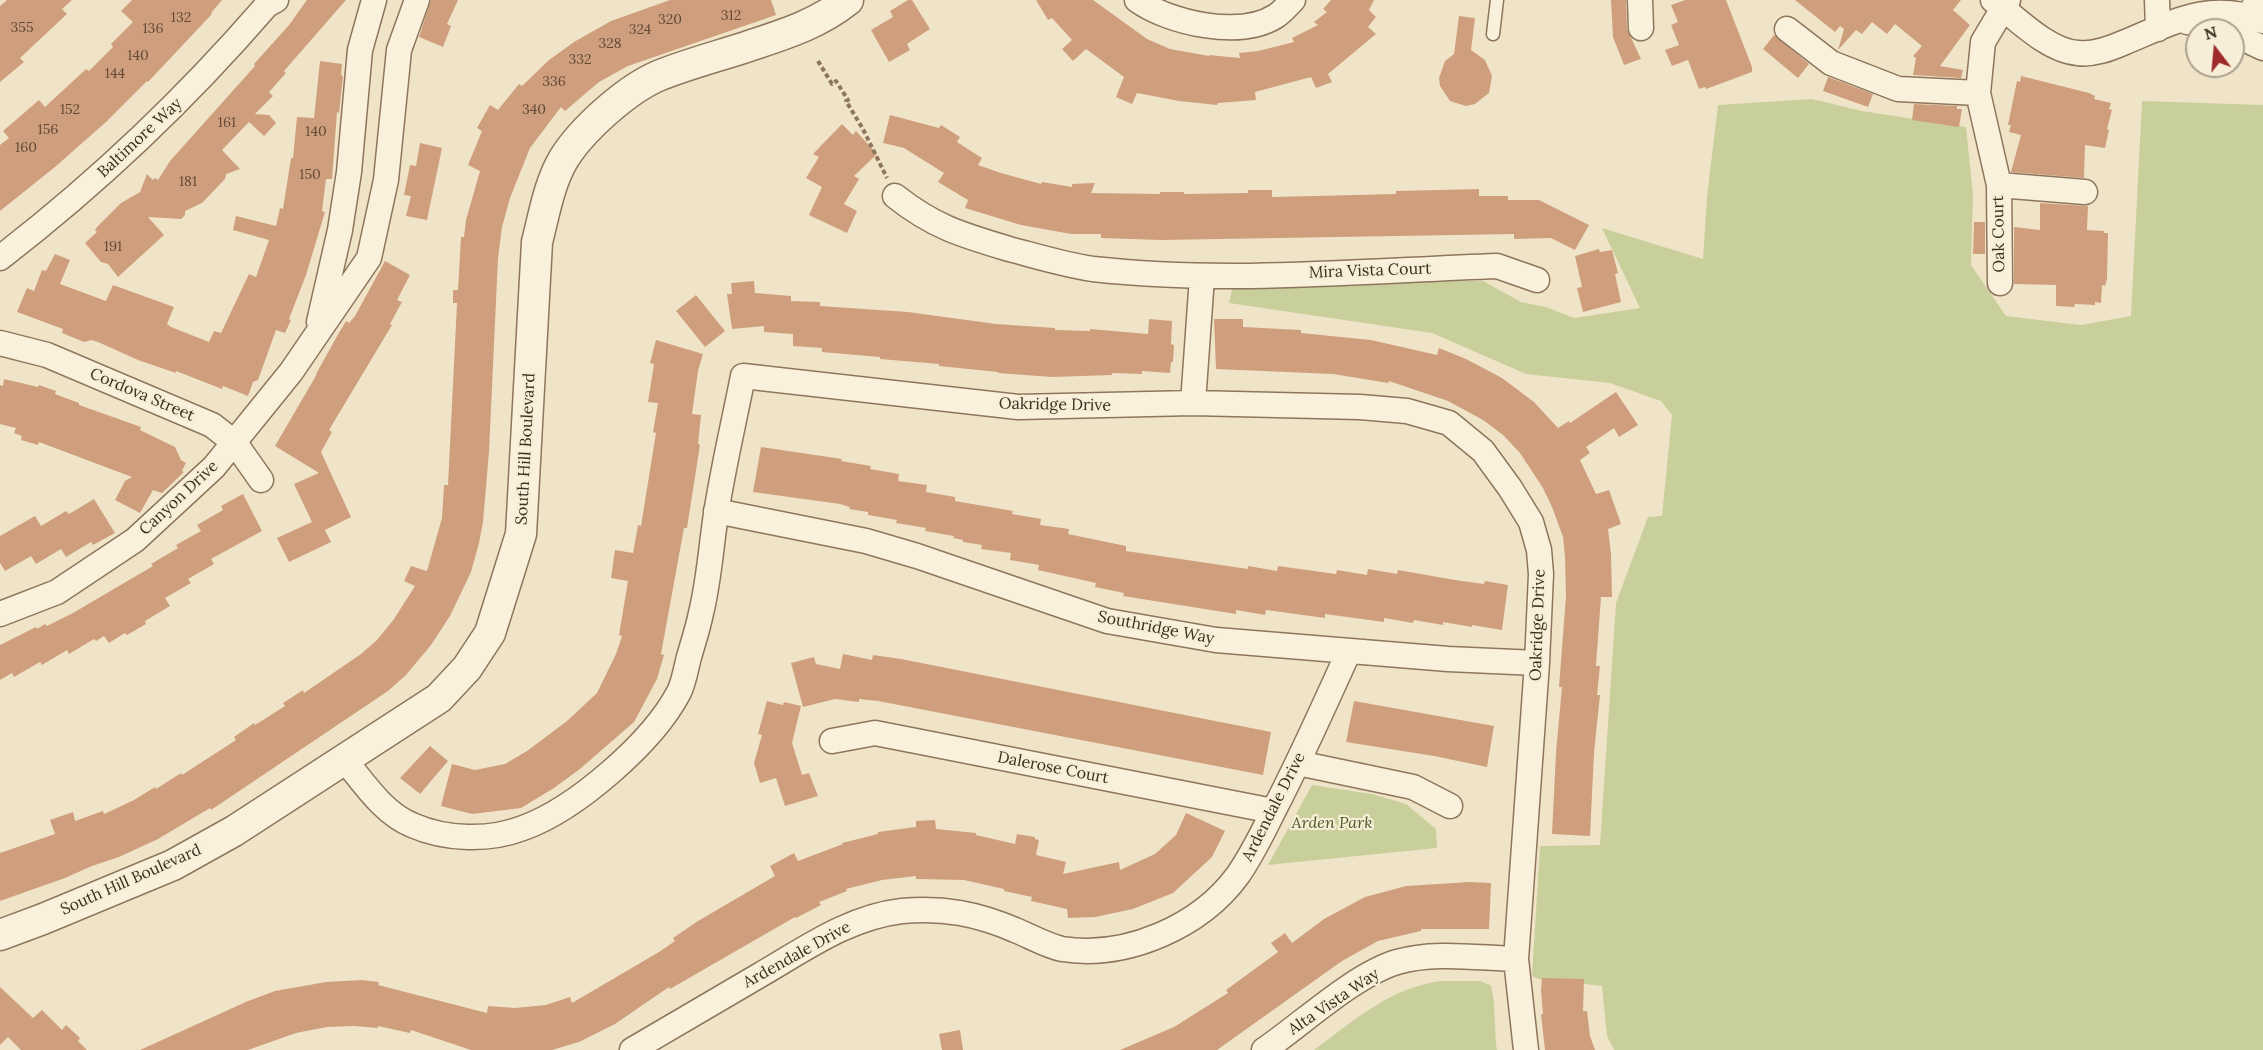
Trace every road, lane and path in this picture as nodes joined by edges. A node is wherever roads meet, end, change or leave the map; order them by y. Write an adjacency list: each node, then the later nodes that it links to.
1 (374, 0): 27 (street, Canyon Drive)
2 (417, 0): 27 (street, Canyon Drive)
3 (848, 0): 37 (street, South Hill Boulevard)
4 (1137, 0): 5 (street)
5 (1293, 0)
6 (1497, 0): 17 (lane)
7 (1640, 0): 14 (street)
8 (2157, 0): 13 (street)
9 (270, 2): 23 (street, Baltimore Way)
10 (2001, 3): 13 (street); 19 (street, Oak Court)
11 (2257, 12): 13 (street); 16 (street)
12 (2185, 22): 13 (street)
13 (2164, 27)
14 (1641, 28)
15 (1787, 29): 19 (street)
16 (2245, 31)
17 (1493, 34)
18 (818, 61): 22 (path)
19 (1978, 93): 20 (street, Oak Court)
20 (1998, 185): 21 (street, Oak Court); 26 (street, Oak Court)
21 (2085, 192)
22 (895, 196): 24 (street, Mira Vista Court)
23 (0, 258)
24 (1202, 277): 25 (street, Mira Vista Court); 29 (street)
25 (1537, 280)
26 (2000, 283)
27 (317, 333): 30 (street, Canyon Drive)
28 (0, 343): 30 (street, Cordova Street)
29 (1192, 403): 32 (street, Oakridge Drive); 35 (street, Oakridge Drive)
30 (235, 443): 31 (street, Cordova Street); 33 (street, Canyon Drive)
31 (261, 480)
32 (716, 511): 34 (street, Southridge Way); 37 (street, Oakridge Drive)
33 (0, 614)
34 (1349, 651): 35 (street, Southridge Way); 38 (street, Ardendale Drive)
35 (1537, 663): 42 (street, Oakridge Drive)
36 (832, 741): 40 (street, Dalerose Court)
37 (344, 759): 41 (street, South Hill Boulevard)
38 (1298, 763): 39 (street); 40 (street, Ardendale Drive)
39 (1450, 806)
40 (1274, 811): 43 (street, Ardendale Drive)
41 (0, 935)
42 (1516, 959): 44 (street, Alta Vista Way); 45 (street, Oakridge Drive)
43 (632, 1050)
44 (1264, 1050)
45 (1526, 1050)

